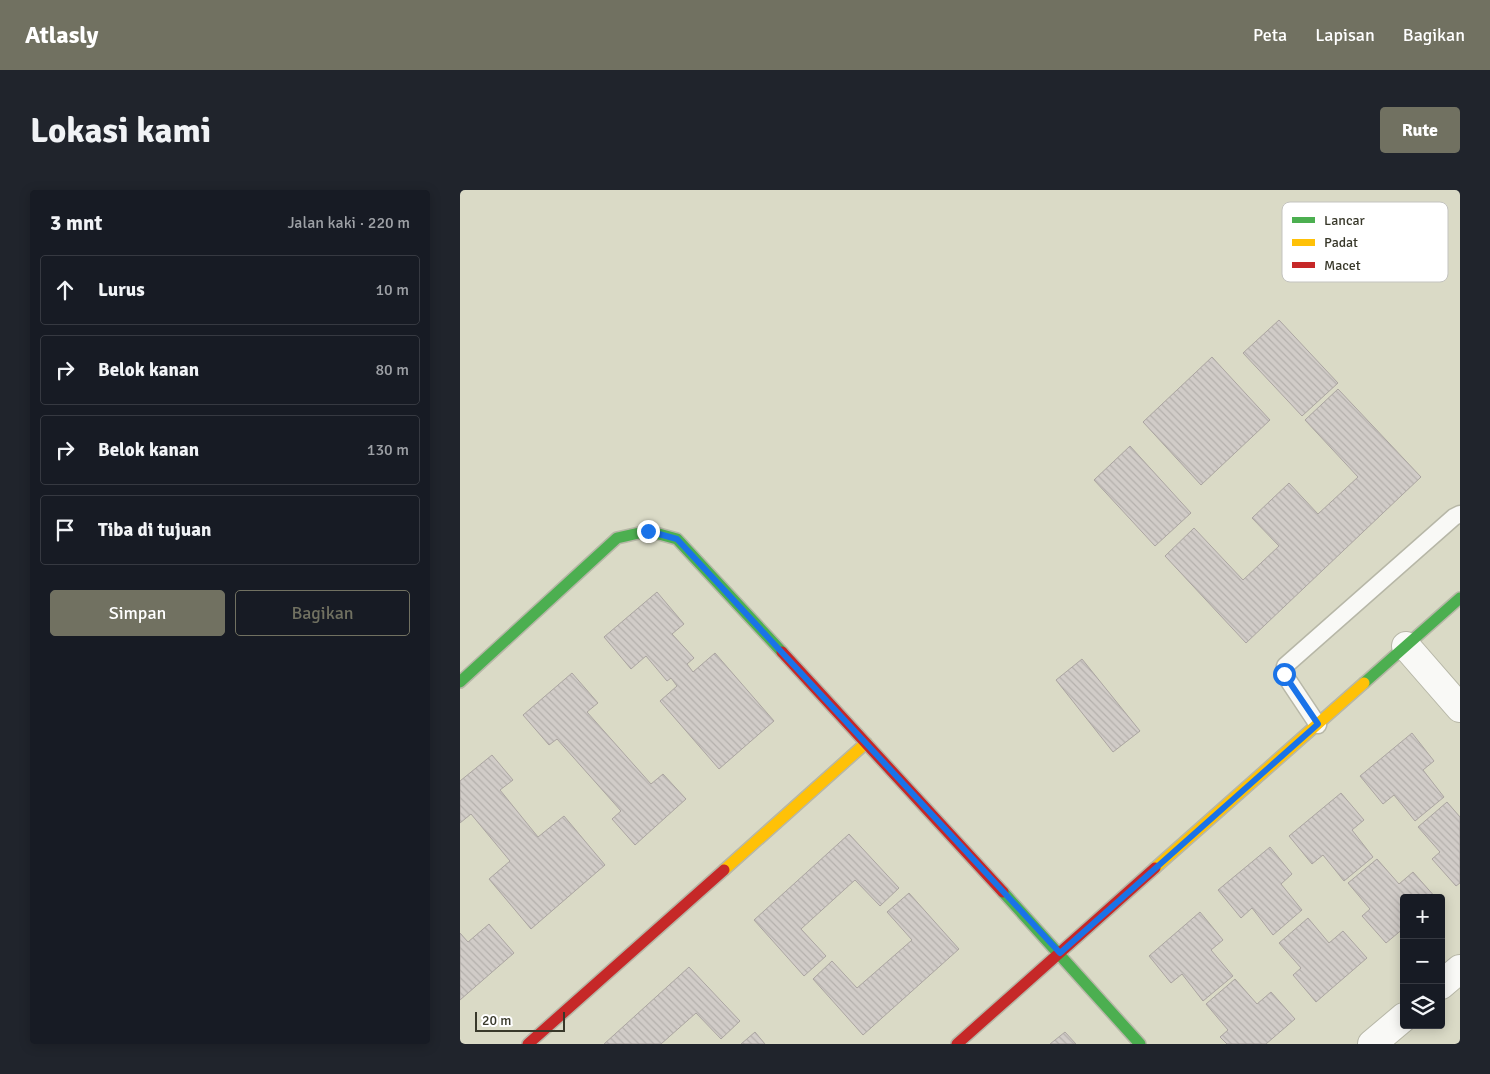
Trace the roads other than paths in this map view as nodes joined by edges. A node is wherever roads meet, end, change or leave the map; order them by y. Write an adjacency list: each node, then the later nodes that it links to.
1 (1460, 514): 6 (lane)
2 (1460, 598): 3 (street)
3 (1406, 646): 5 (street); 6 (street)
4 (460, 682): 7 (street)
5 (1460, 708)
6 (1318, 724): 8 (street)
7 (866, 743): 8 (street); 12 (street)
8 (1060, 953): 13 (street); 14 (street)
9 (1460, 968): 10 (street)
10 (1442, 984)
11 (1400, 1020): 15 (street)
12 (528, 1044)
13 (957, 1044)
14 (1140, 1044)
15 (1372, 1044)

